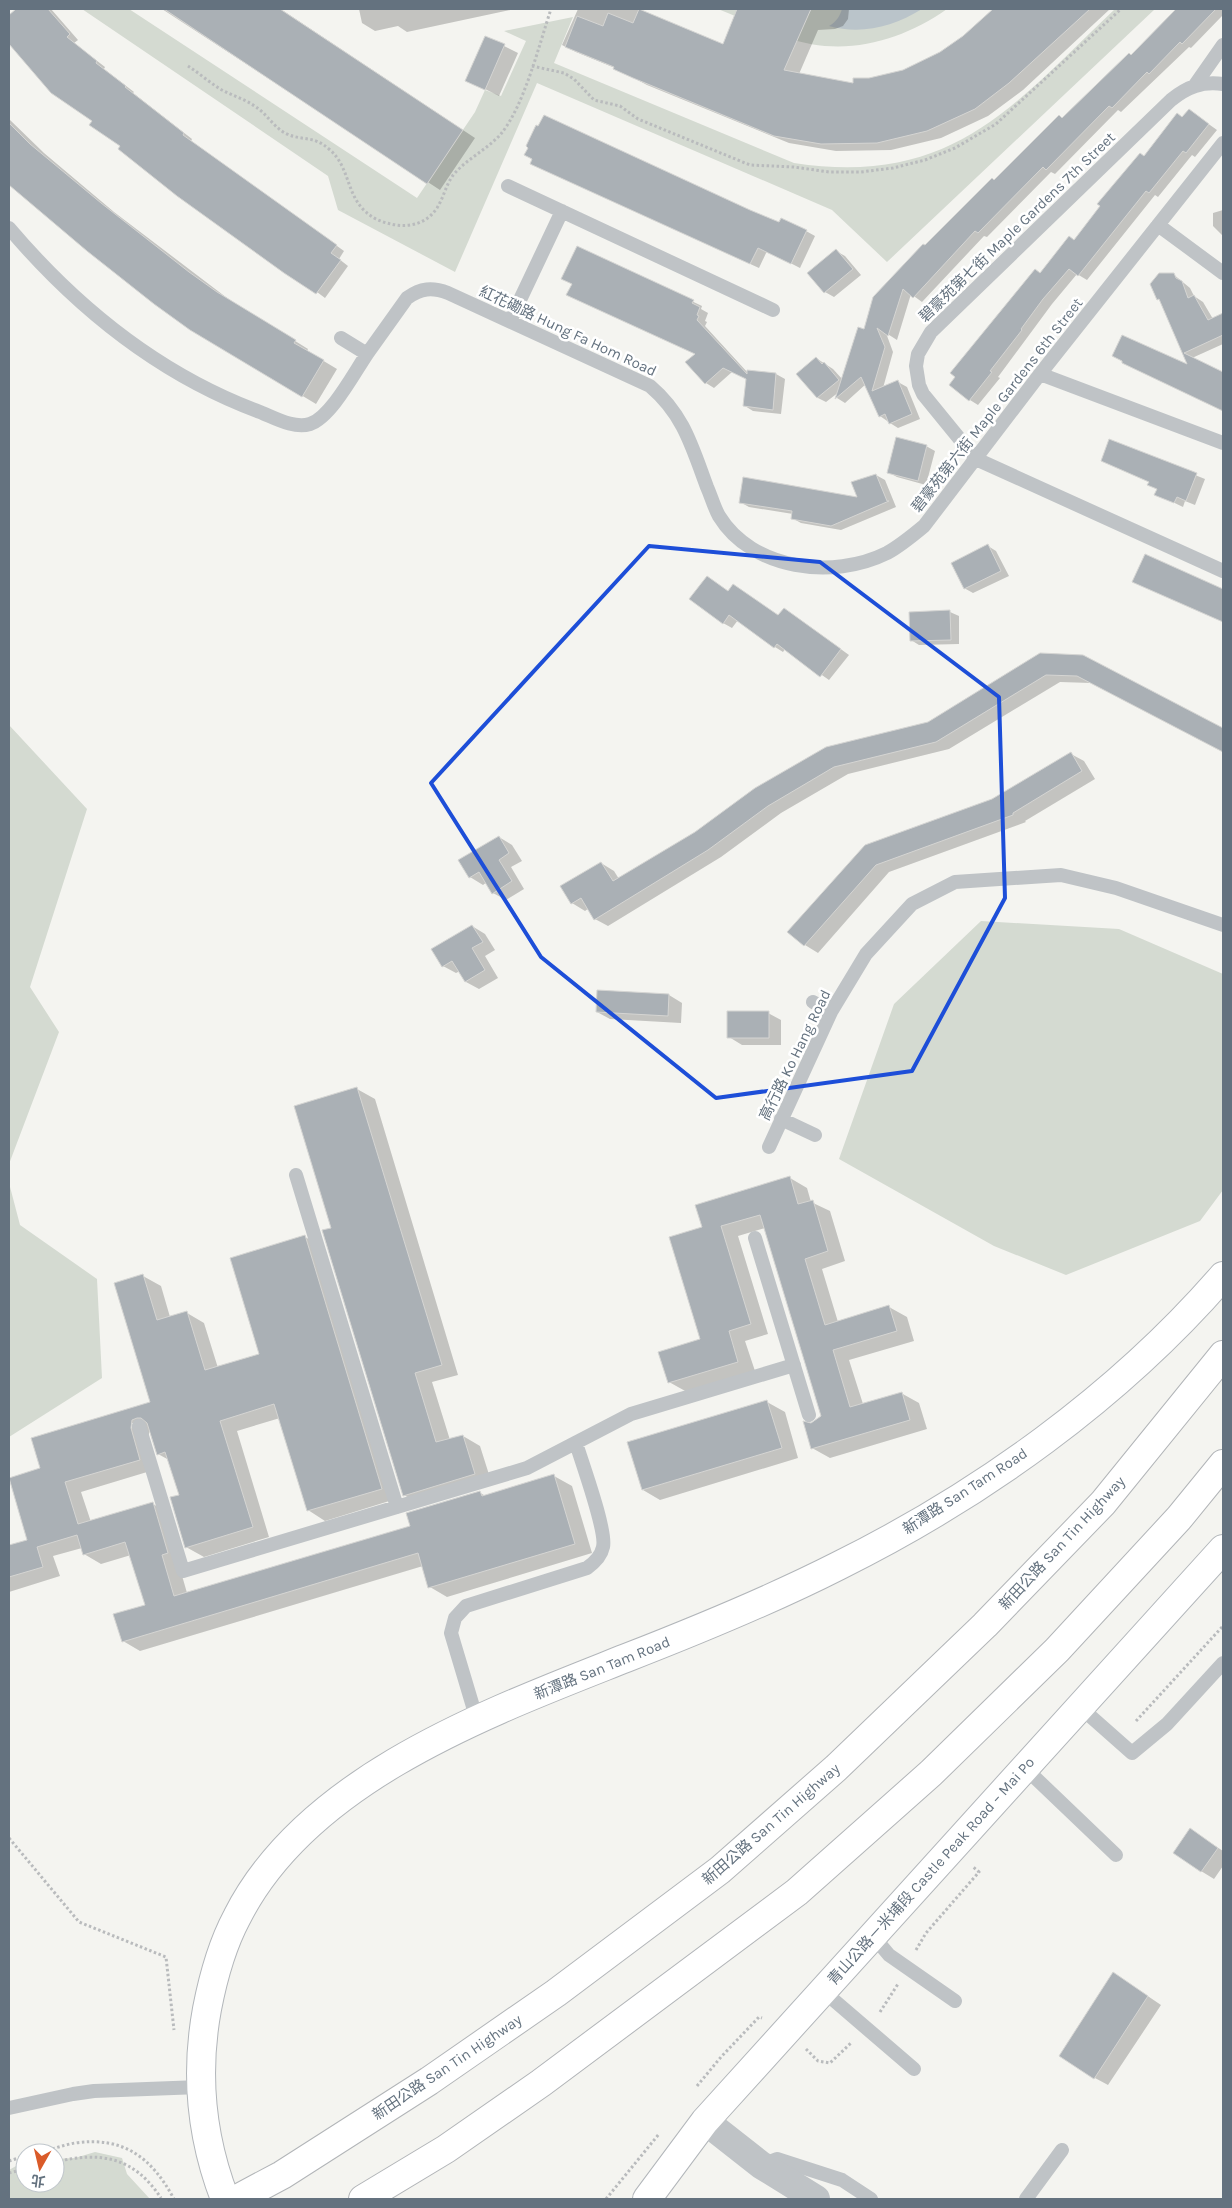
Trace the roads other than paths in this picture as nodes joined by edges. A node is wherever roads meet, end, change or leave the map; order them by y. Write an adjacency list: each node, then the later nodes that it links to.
1 (1223, 45): 3 (lane)
2 (1223, 84): 3 (lane, 碧豪苑第七街 Maple Gardens 7th Street)
3 (1195, 85): 16 (lane, 碧豪苑第七街 Maple Gardens 7th Street)
4 (1223, 144): 7 (lane, 碧豪苑第六街 Maple Gardens 6th Street)
5 (508, 186): 6 (lane)
6 (562, 211): 10 (lane); 11 (lane)
7 (1158, 225): 9 (lane); 14 (lane, 碧豪苑第六街 Maple Gardens 6th Street)
8 (9, 228): 13 (lane, 紅花磡路 Hung Fa Hom Road)
9 (1223, 273)
10 (773, 310)
11 (510, 321): 13 (lane, 紅花磡路 Hung Fa Hom Road); 17 (lane, 紅花磡路 Hung Fa Hom Road)
12 (341, 338): 13 (lane)
13 (367, 354)
14 (1040, 374): 15 (lane); 16 (lane, 碧豪苑第六街 Maple Gardens 6th Street)
15 (1223, 443)
16 (976, 459): 17 (lane, 碧豪苑第六街 Maple Gardens 6th Street); 18 (lane)
17 (718, 514)
18 (1223, 571)
19 (1223, 926): 21 (lane, 高行路 Ko Hang Road)
20 (813, 1002): 21 (lane)
21 (830, 1012): 22 (lane, 高行路 Ko Hang Road)
22 (781, 1119): 23 (lane); 24 (lane, 高行路 Ko Hang Road)
23 (815, 1135)
24 (769, 1147)
25 (296, 1175): 34 (lane)
26 (755, 1238): 29 (lane)
27 (1223, 1276): 38 (main road, 新潭路 San Tam Road)
28 (1223, 1355): 52 (main road, 新田公路 San Tin Highway)
29 (794, 1366): 30 (lane); 32 (lane)
30 (809, 1415)
31 (139, 1426): 34 (lane)
32 (576, 1443): 34 (lane); 38 (lane)
33 (1223, 1464): 53 (main road)
34 (397, 1507)
35 (1223, 1549): 37 (main road, 青山公路－米埔段 Castle Peak Road – Mai Po)
36 (1223, 1663): 37 (lane)
37 (1080, 1707): 39 (main road, 青山公路－米埔段 Castle Peak Road – Mai Po)
38 (477, 1720): 45 (main road, 新潭路 San Tam Road)
39 (1025, 1768): 40 (lane); 41 (main road, 青山公路－米埔段 Castle Peak Road – Mai Po)
40 (1116, 1856)
41 (873, 1936): 42 (main road, 青山公路－米埔段 Castle Peak Road – Mai Po); 43 (lane)
42 (822, 1990): 44 (lane); 47 (main road, 青山公路－米埔段 Castle Peak Road – Mai Po)
43 (955, 2001)
44 (914, 2069)
45 (200, 2087): 46 (lane); 51 (main road, 新潭路 San Tam Road)
46 (9, 2108)
47 (705, 2122): 49 (street); 50 (main road, 青山公路－米埔段 Castle Peak Road – Mai Po)
48 (1062, 2150): 56 (lane)
49 (761, 2165): 54 (street); 55 (lane)
50 (650, 2198)
51 (225, 2199)
52 (237, 2199)
53 (363, 2199)
54 (816, 2199)
55 (871, 2199)
56 (1026, 2199)

